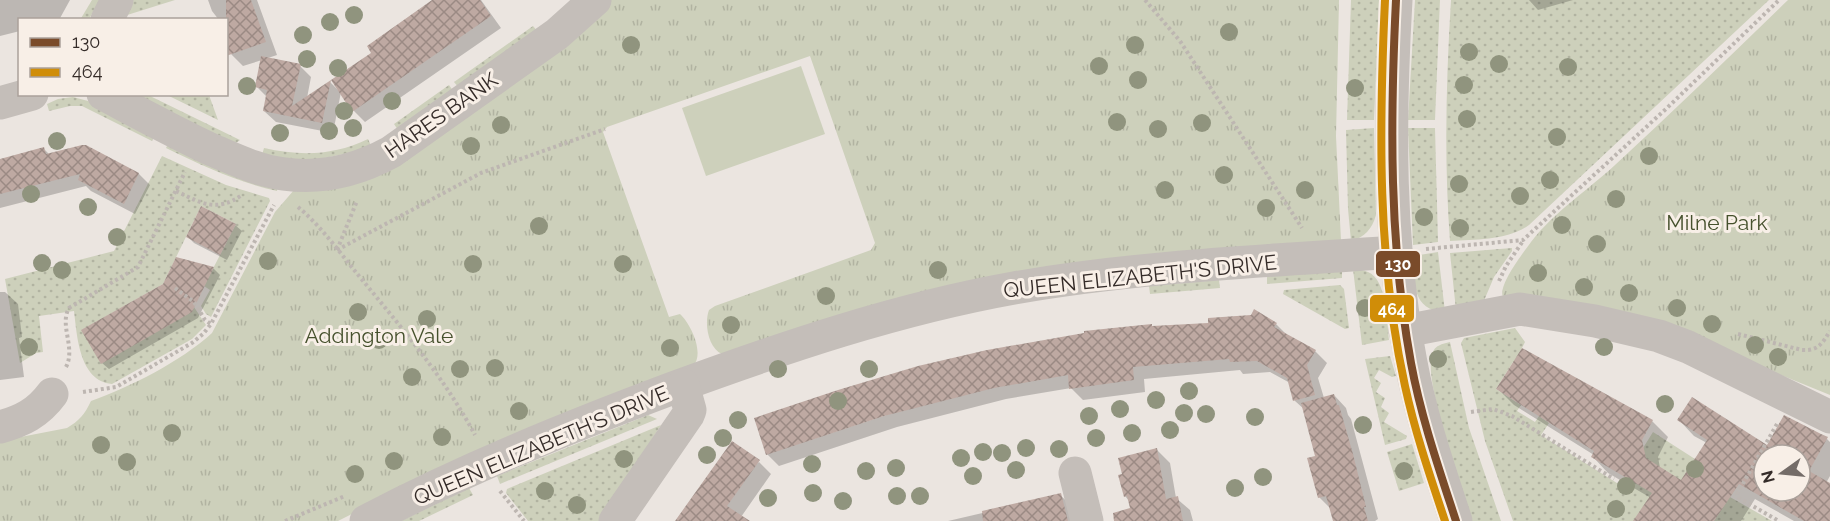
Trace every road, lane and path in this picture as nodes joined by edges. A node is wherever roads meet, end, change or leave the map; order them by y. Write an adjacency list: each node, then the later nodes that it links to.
1 (117, 0): 6 (street)
2 (595, 0): 12 (street, HARES BANK)
3 (1146, 0): 19 (path)
4 (1396, 0): 18 (street)
5 (1779, 0): 16 (path)
6 (108, 18)
7 (25, 96): 9 (street)
8 (107, 96): 13 (street, HARES BANK)
9 (0, 103)
10 (605, 129): 17 (path)
11 (189, 165): 15 (path)
12 (362, 166): 13 (street, HARES BANK); 17 (path)
13 (283, 186): 17 (path); 22 (path)
14 (249, 189): 15 (path)
15 (176, 191): 27 (path)
16 (1523, 240): 18 (path); 21 (path)
17 (337, 250): 32 (path)
18 (1395, 252): 19 (street, QUEEN ELIZABETH'S DRIVE); 23 (street)
19 (1318, 258): 26 (street, QUEEN ELIZABETH'S DRIVE)
20 (175, 288): 22 (path)
21 (1493, 313): 23 (street); 25 (street)
22 (211, 324): 27 (path)
23 (1405, 331): 39 (street)
24 (1830, 331): 25 (path)
25 (1710, 357): 28 (street)
26 (683, 385): 32 (street, QUEEN ELIZABETH'S DRIVE); 37 (street, QUEEN ELIZABETH'S DRIVE)
27 (52, 394): 31 (street)
28 (1792, 397): 30 (street); 40 (path)
29 (1471, 412): 34 (path)
30 (1830, 417)
31 (0, 427)
32 (487, 464): 35 (street, QUEEN ELIZABETH'S DRIVE); 36 (path)
33 (1075, 473): 38 (street)
34 (1614, 479)
35 (366, 521)
36 (524, 521)
37 (615, 521)
38 (1087, 521)
39 (1456, 521)
40 (1779, 521)

